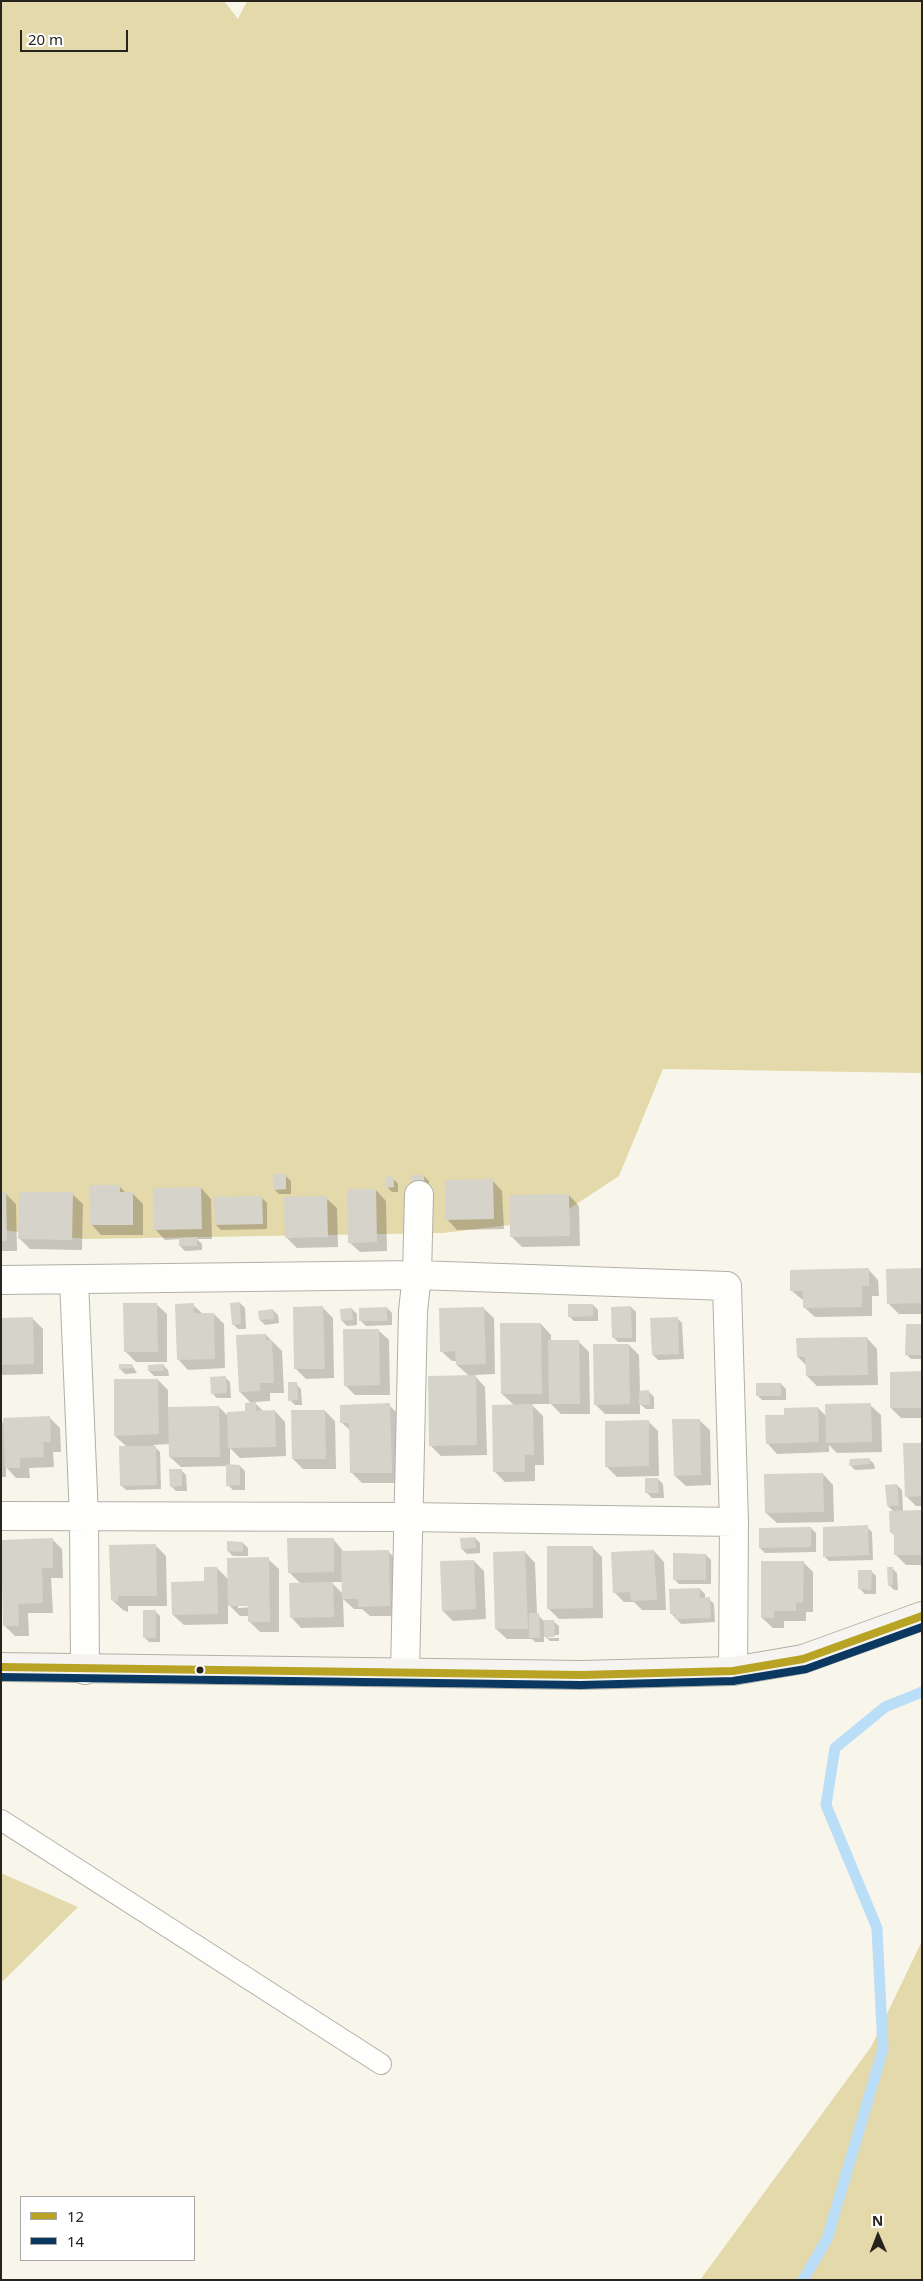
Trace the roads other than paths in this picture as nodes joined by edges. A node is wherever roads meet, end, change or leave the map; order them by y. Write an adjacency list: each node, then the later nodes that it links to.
1 (419, 1195): 2 (street)
2 (417, 1276): 4 (street); 7 (street); 8 (street)
3 (1, 1280): 4 (street)
4 (74, 1280): 6 (street)
5 (1, 1516): 6 (street)
6 (84, 1517): 7 (street); 11 (street)
7 (408, 1517): 8 (street); 13 (street)
8 (734, 1522): 12 (street)
9 (922, 1616): 12 (main road)
10 (1, 1667): 11 (main road)
11 (85, 1670): 13 (main road)
12 (733, 1671): 13 (main road)
13 (405, 1672)
14 (1, 1820): 15 (lane)
15 (381, 2064)

